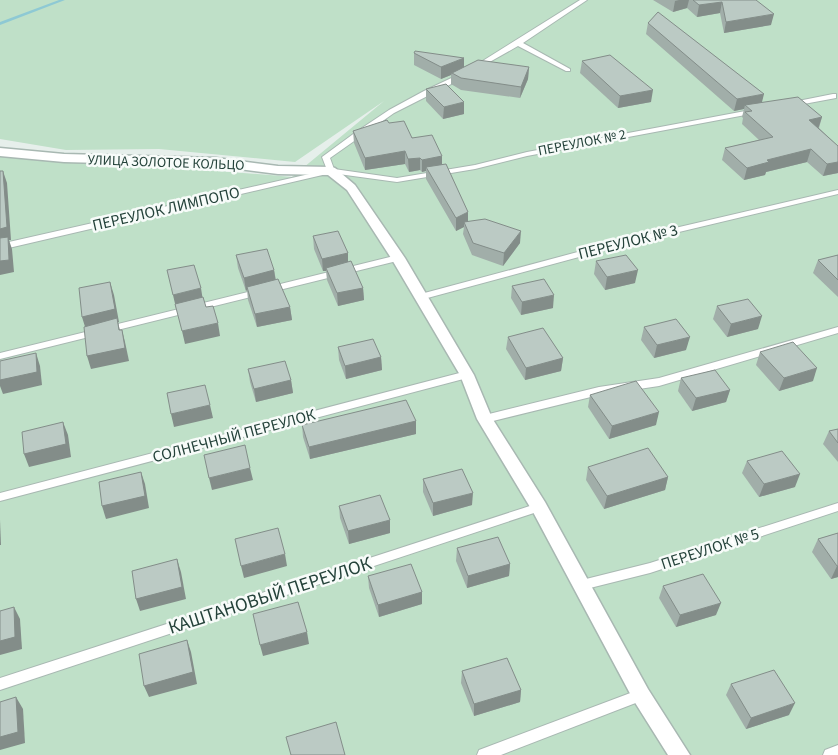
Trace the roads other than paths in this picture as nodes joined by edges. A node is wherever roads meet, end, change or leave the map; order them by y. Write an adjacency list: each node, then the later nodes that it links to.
1 (584, 0): 2 (lane)
2 (518, 43): 3 (lane); 8 (lane)
3 (568, 70)
4 (833, 96): 5 (lane)
5 (786, 105)
6 (766, 109): 8 (lane, ПЕРЕУЛОК № 2)
7 (0, 152): 8 (street, УЛИЦА ЗОЛОТОЕ КОЛЬЦО)
8 (331, 171): 10 (lane, ПЕРЕУЛОК ЛИМПОПО); 11 (street)
9 (838, 192): 12 (lane, ПЕРЕУЛОК № 3)
10 (0, 247)
11 (398, 258): 12 (street); 14 (lane)
12 (420, 297): 15 (street)
13 (838, 330): 16 (lane)
14 (0, 356)
15 (467, 375): 16 (street); 17 (lane, СОЛНЕЧНЫЙ ПЕРЕУЛОК)
16 (485, 418): 18 (street)
17 (0, 497)
18 (539, 507): 20 (street); 21 (lane, КАШТАНОВЫЙ ПЕРЕУЛОК)
19 (838, 507): 20 (lane, ПЕРЕУЛОК № 5)
20 (582, 585): 22 (street)
21 (0, 684)
22 (641, 694): 24 (lane); 25 (street)
23 (838, 752): 26 (lane)
24 (484, 755)
25 (680, 755)
26 (830, 755)

